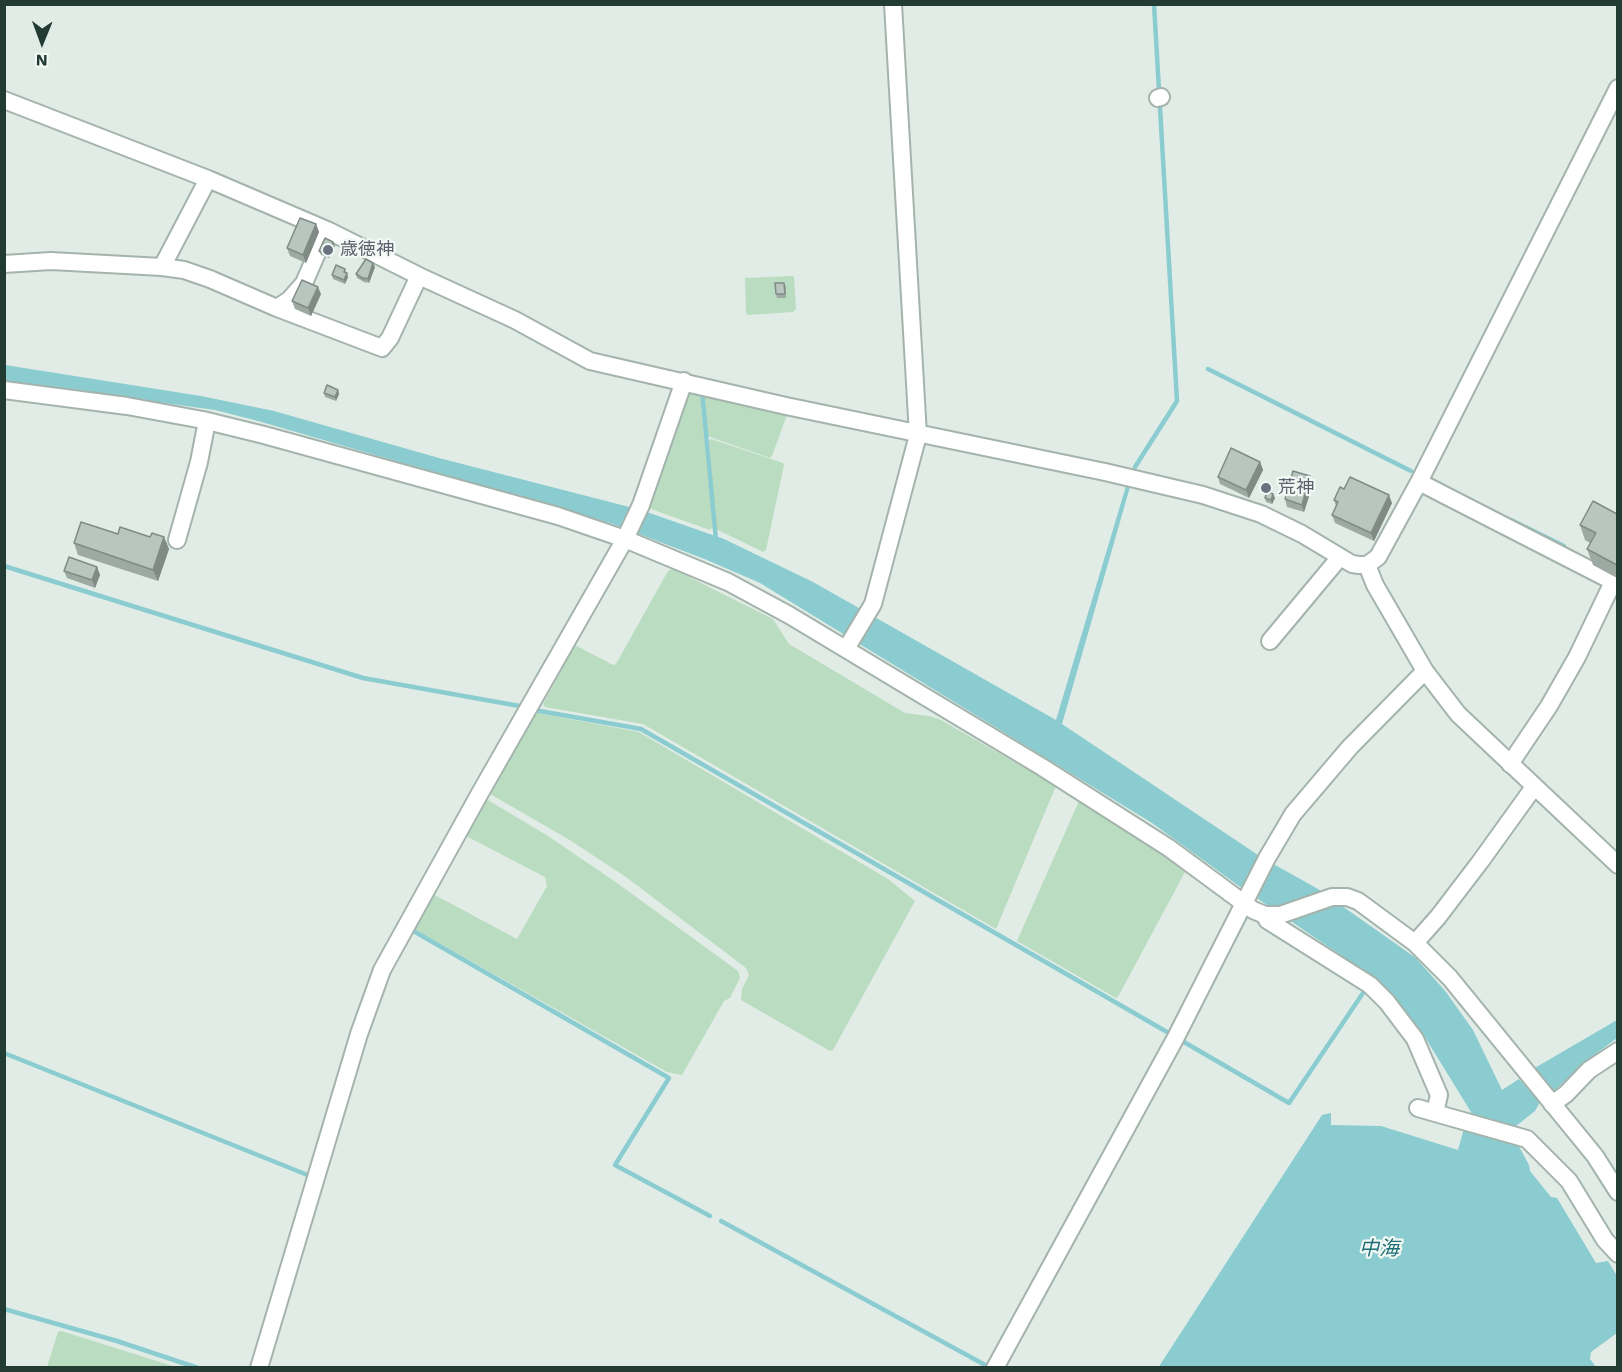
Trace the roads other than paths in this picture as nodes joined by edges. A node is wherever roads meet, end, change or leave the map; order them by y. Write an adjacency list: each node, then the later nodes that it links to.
1 (893, 4): 13 (street)
2 (1617, 88): 14 (street)
3 (4, 100): 4 (street)
4 (208, 179): 5 (street); 7 (street)
5 (327, 231): 8 (street); 9 (street)
6 (4, 264): 7 (street)
7 (162, 267): 9 (street)
8 (419, 276): 9 (street); 10 (street)
9 (277, 308)
10 (684, 381): 13 (street); 15 (street)
11 (4, 390): 12 (street)
12 (207, 421): 15 (street); 16 (street)
13 (918, 435): 17 (street); 21 (street)
14 (1419, 482): 18 (street); 19 (street)
15 (627, 536): 21 (street); 35 (street)
16 (177, 540)
17 (1341, 557): 18 (street); 20 (street)
18 (1367, 565): 22 (street)
19 (1616, 583): 23 (street)
20 (1270, 641)
21 (848, 646): 26 (street)
22 (1425, 671): 23 (street); 26 (street)
23 (1510, 764): 24 (street)
24 (1534, 787): 25 (street); 28 (street)
25 (1617, 866)
26 (1245, 900): 27 (street); 36 (street)
27 (1270, 915): 28 (street); 32 (street)
28 (1415, 943): 30 (street)
29 (1617, 1051): 30 (street)
30 (1550, 1102): 33 (street)
31 (1418, 1108): 32 (street)
32 (1435, 1113): 34 (street)
33 (1617, 1191)
34 (1617, 1254)
35 (259, 1368)
36 (995, 1368)

